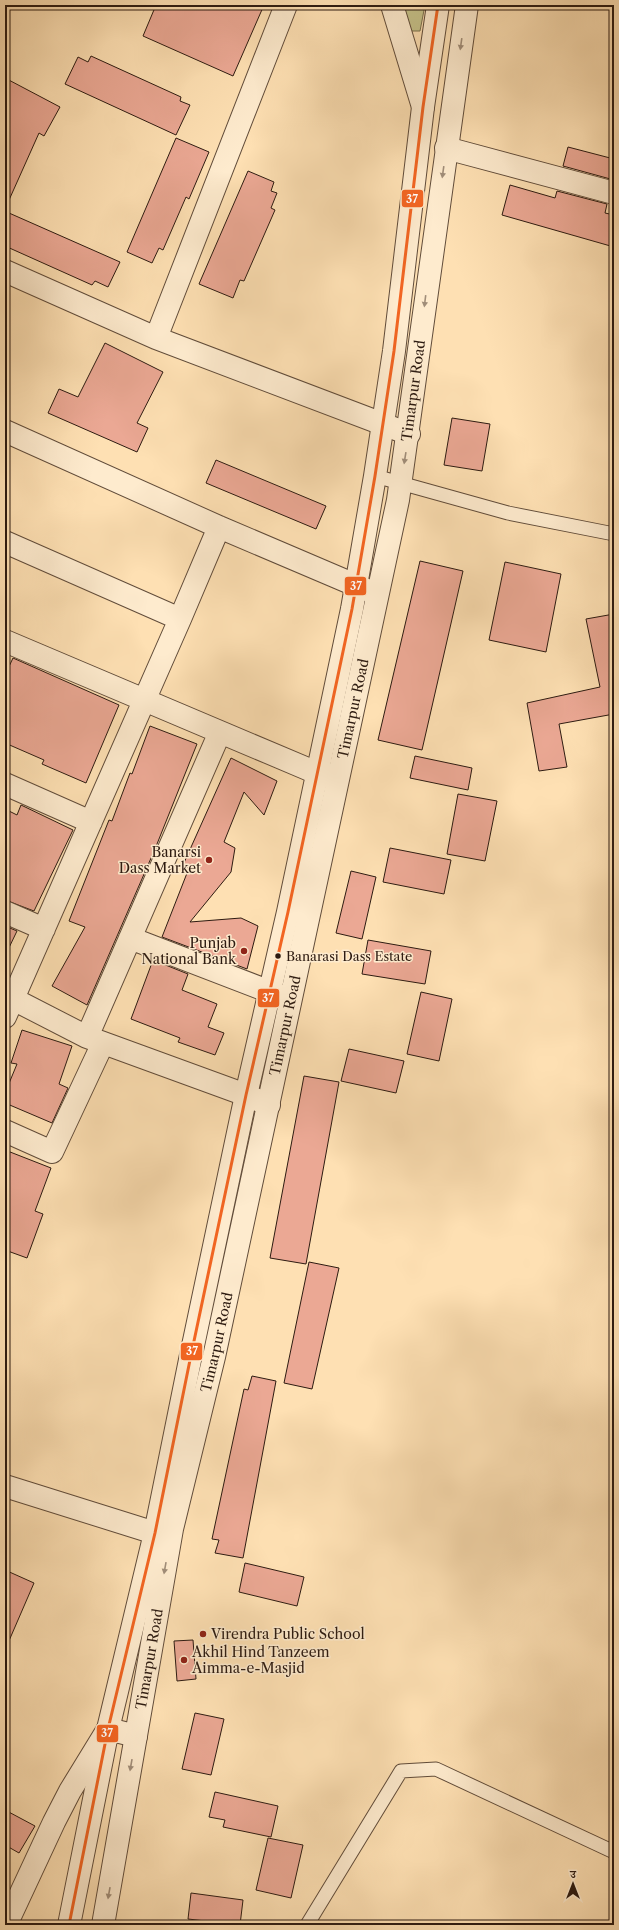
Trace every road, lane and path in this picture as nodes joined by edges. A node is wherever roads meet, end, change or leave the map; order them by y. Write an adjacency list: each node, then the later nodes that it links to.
1 (286, 5): 9 (street)
2 (392, 5): 5 (street)
3 (438, 5): 5 (street, Timarpur Road)
4 (467, 5): 6 (street, Timarpur Road, one-way to 6)
5 (423, 107): 10 (street, Timarpur Road)
6 (446, 148): 7 (street); 12 (street, Timarpur Road, one-way to 12)
7 (614, 193)
8 (5, 271): 9 (street)
9 (156, 338): 10 (street)
10 (383, 424): 12 (street); 13 (street, Timarpur Road)
11 (5, 431): 15 (street)
12 (408, 434): 14 (street, Timarpur Road, one-way to 14)
13 (376, 476): 14 (lane); 18 (street, Timarpur Road)
14 (401, 483): 16 (lane); 19 (street, Timarpur Road)
15 (219, 527): 18 (street); 20 (street)
16 (614, 534)
17 (5, 542): 20 (street)
18 (356, 586): 19 (street); 24 (street, Timarpur Road)
19 (379, 595): 25 (street, Timarpur Road)
20 (180, 619): 22 (street)
21 (5, 641): 22 (street)
22 (145, 700): 23 (street); 27 (street)
23 (220, 732): 24 (street); 30 (street)
24 (317, 772): 25 (street); 31 (street, Timarpur Road)
25 (339, 779): 32 (street, Timarpur Road)
26 (5, 784): 27 (street)
27 (91, 822): 29 (street)
28 (5, 912): 29 (street)
29 (44, 929): 33 (street)
30 (130, 938): 31 (street); 34 (street)
31 (269, 992): 32 (street); 35 (street, Timarpur Road)
32 (291, 1000): 36 (street, Timarpur Road)
33 (9, 1008): 34 (street)
34 (95, 1040): 35 (street); 37 (street)
35 (246, 1095): 36 (street); 39 (street, Timarpur Road)
36 (269, 1105): 39 (street, Timarpur Road)
37 (5, 1131)
38 (5, 1486): 39 (street)
39 (163, 1536): 40 (street, Timarpur Road); 41 (street, Timarpur Road, one-way to 41)
40 (108, 1729): 41 (street); 43 (street); 44 (street, Timarpur Road)
41 (136, 1736): 45 (street, Timarpur Road, one-way to 45)
42 (614, 1852): 46 (lane)
43 (6, 1925)
44 (69, 1925)
45 (103, 1925)
46 (307, 1925)

